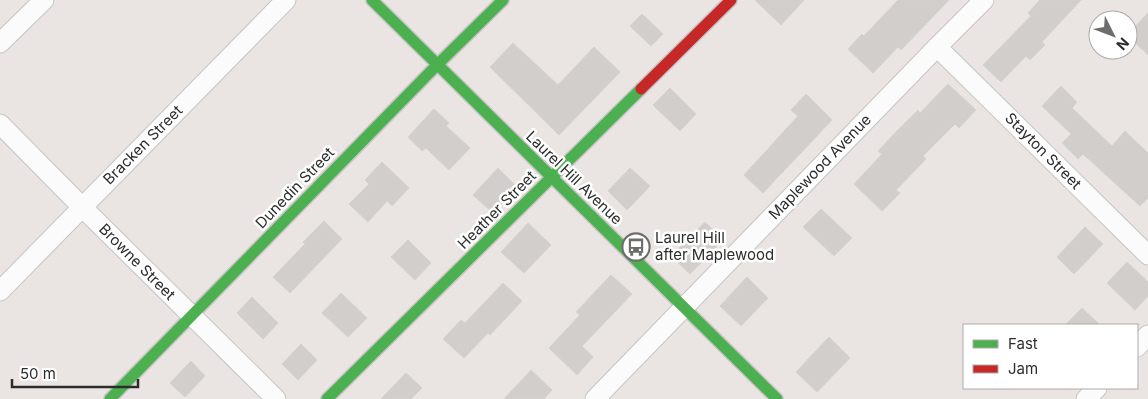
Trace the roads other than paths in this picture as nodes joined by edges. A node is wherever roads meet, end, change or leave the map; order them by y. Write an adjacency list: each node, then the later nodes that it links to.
1 (44, 0): 7 (street)
2 (286, 0): 12 (street, Bracken Street)
3 (372, 0): 9 (street, Laurel Hill Avenue)
4 (502, 0): 9 (street, Dunedin Street)
5 (731, 0): 11 (street, Heather Street)
6 (984, 0): 8 (street, Maplewood Avenue)
7 (0, 43)
8 (937, 47): 13 (street, Stayton Street); 15 (street, Maplewood Avenue)
9 (437, 65): 11 (street, Laurel Hill Avenue); 16 (street, Dunedin Street)
10 (0, 124): 12 (street, Browne Street)
11 (551, 177): 15 (street, Laurel Hill Avenue); 22 (street, Heather Street)
12 (82, 207): 14 (street, Bracken Street); 16 (street, Browne Street)
13 (1148, 255)
14 (0, 291)
15 (684, 307): 23 (street, Maplewood Avenue); 24 (street, Laurel Hill Avenue)
16 (192, 316): 20 (street, Dunedin Street); 21 (street, Browne Street)
17 (1148, 335): 18 (street)
18 (1138, 346)
19 (1096, 389): 25 (street)
20 (110, 399)
21 (276, 399)
22 (327, 399)
23 (595, 399)
24 (777, 399)
25 (1086, 399)

